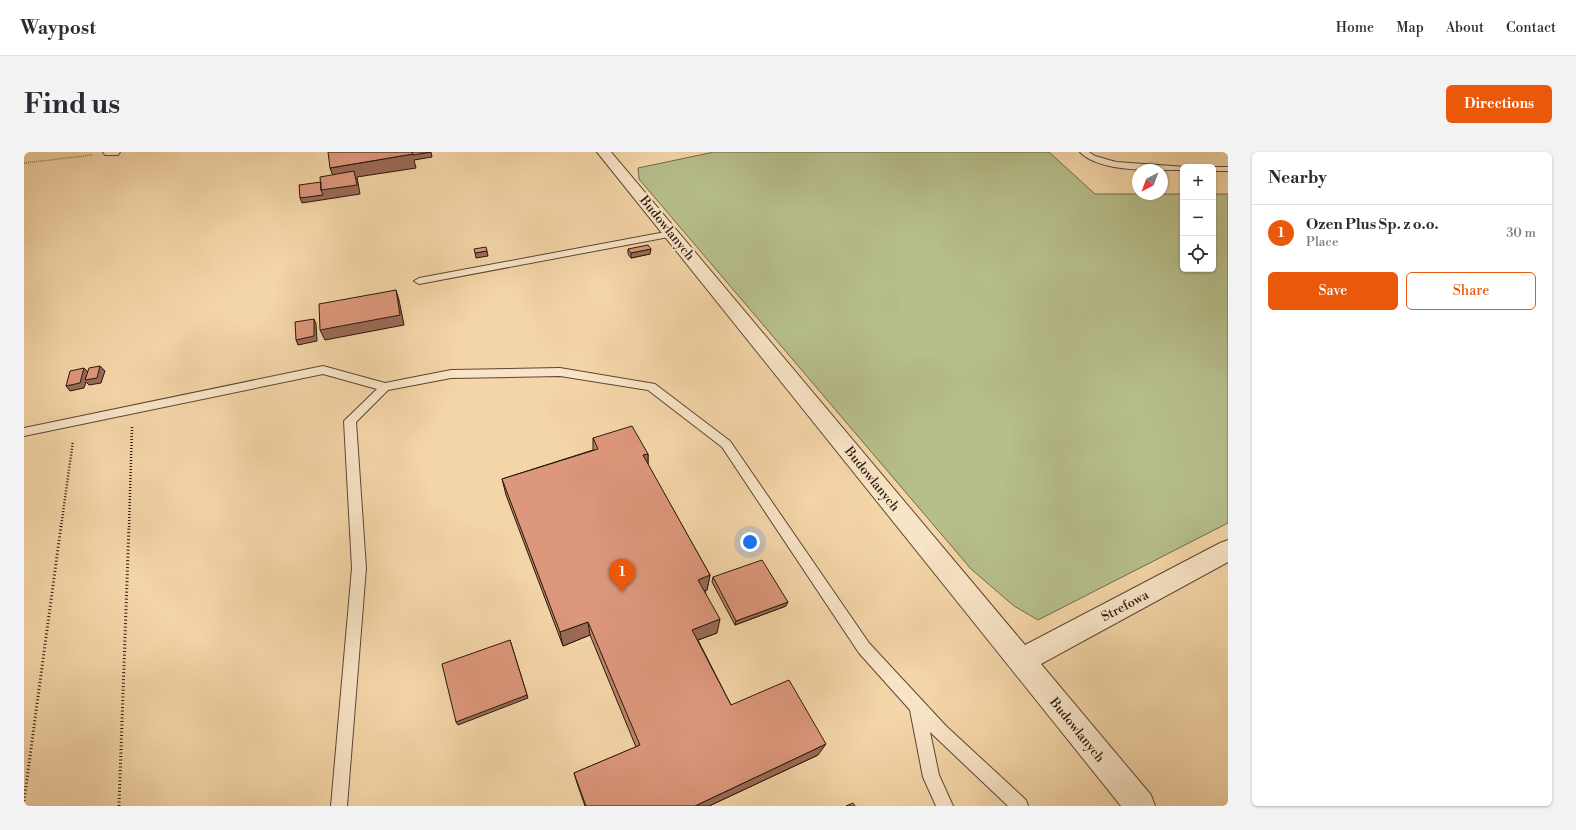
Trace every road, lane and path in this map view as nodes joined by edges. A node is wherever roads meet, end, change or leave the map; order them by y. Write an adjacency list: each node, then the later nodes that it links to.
1 (110, 152): 2 (street); 5 (path)
2 (113, 152)
3 (604, 152): 9 (street, Budowlanych)
4 (1084, 152): 6 (lane)
5 (24, 163)
6 (1180, 168)
7 (1216, 169): 8 (lane)
8 (1228, 169)
9 (671, 234): 10 (lane); 16 (street, Budowlanych)
10 (419, 281)
11 (386, 387): 12 (lane); 17 (lane); 20 (lane)
12 (132, 410): 13 (lane); 19 (path)
13 (76, 421): 14 (lane); 18 (path)
14 (24, 432)
15 (1228, 550): 16 (street, Strefowa)
16 (1021, 661): 23 (street, Budowlanych)
17 (916, 705): 21 (lane); 22 (lane)
18 (24, 801)
19 (119, 806)
20 (339, 806)
21 (944, 806)
22 (1020, 806)
23 (1140, 806)

